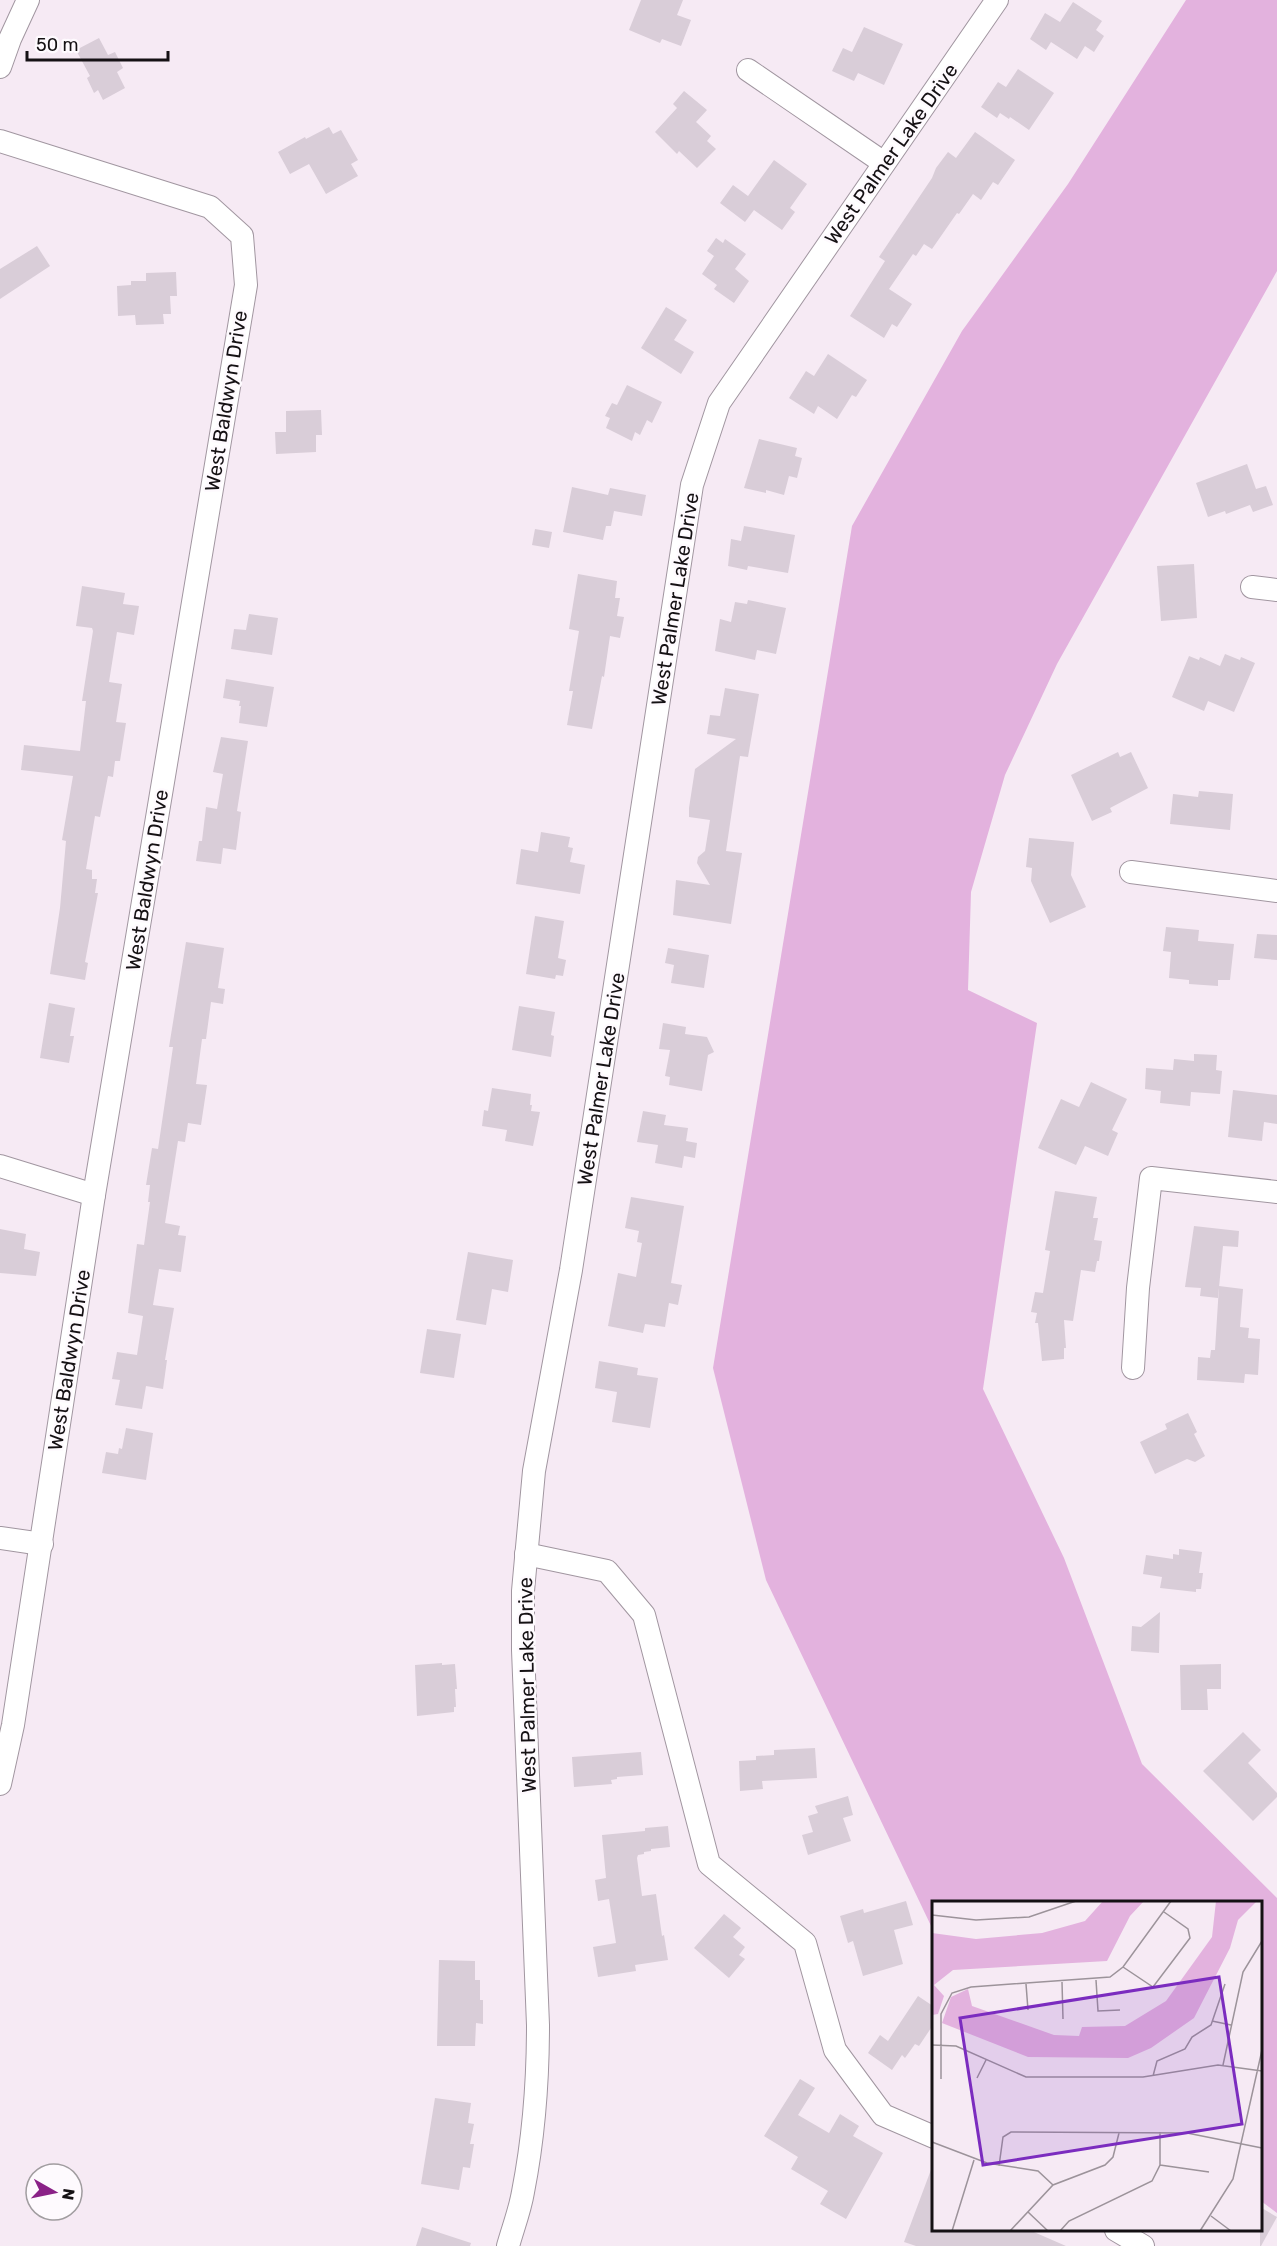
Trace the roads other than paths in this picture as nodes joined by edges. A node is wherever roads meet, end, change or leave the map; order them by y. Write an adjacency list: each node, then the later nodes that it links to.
1 (28, 0): 3 (street)
2 (997, 0): 6 (street, West Palmer Lake Drive)
3 (0, 67)
4 (748, 70): 6 (street)
5 (0, 141): 13 (street, West Baldwyn Drive)
6 (884, 163): 17 (street, West Palmer Lake Drive)
7 (1252, 587): 8 (street)
8 (1277, 590)
9 (1131, 872): 10 (street)
10 (1277, 891)
11 (0, 1166): 13 (street)
12 (1277, 1192): 14 (street)
13 (94, 1195): 16 (street, West Baldwyn Drive)
14 (1133, 1368)
15 (0, 1538): 16 (street)
16 (42, 1544): 18 (street, West Baldwyn Drive)
17 (526, 1554): 19 (street); 21 (street, West Palmer Lake Drive)
18 (0, 1784)
19 (932, 2137)
20 (1119, 2231): 22 (street)
21 (508, 2246)
22 (1143, 2246)

